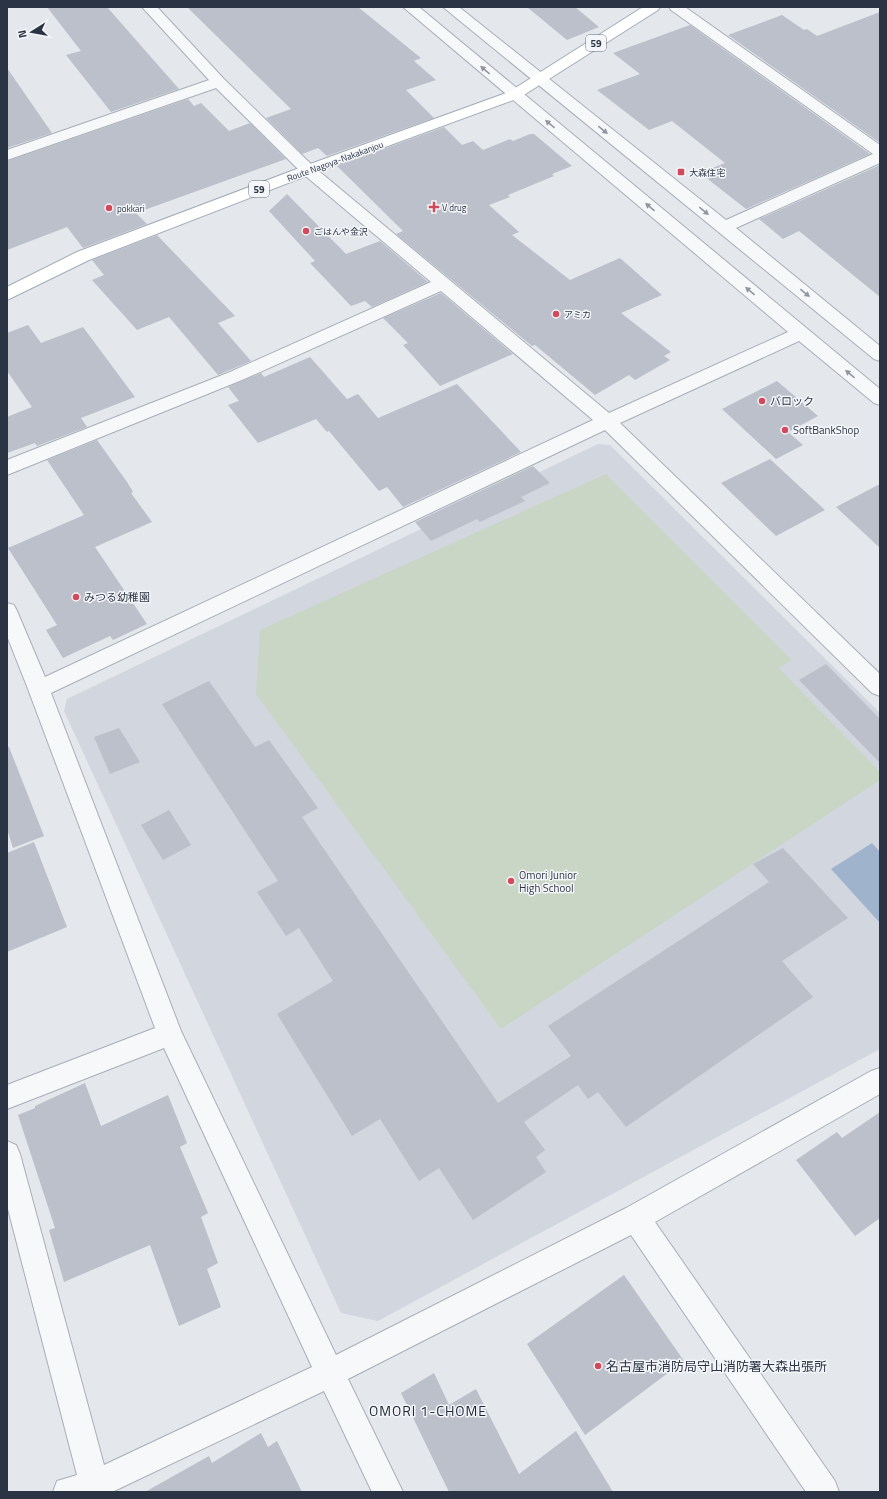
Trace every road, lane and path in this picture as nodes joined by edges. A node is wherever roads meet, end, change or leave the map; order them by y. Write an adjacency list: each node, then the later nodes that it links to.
1 (149, 7): 7 (street)
2 (410, 7): 8 (street, one-way to 2)
3 (450, 7): 6 (street)
4 (653, 7): 6 (main road, Route Nagoya-Nakakanjou / 59)
5 (676, 7): 9 (street)
6 (539, 80): 8 (main road, Route Nagoya-Nakakanjou / 59); 13 (street, one-way to 13)
7 (219, 82): 10 (street); 12 (street)
8 (514, 95): 12 (main road, Route Nagoya-Nakakanjou / 59); 16 (street, one-way to 8)
9 (880, 152)
10 (7, 154)
11 (880, 157): 13 (street)
12 (308, 170): 14 (street); 15 (main road, Route Nagoya-Nakakanjou / 59)
13 (724, 227): 17 (street, one-way to 17)
14 (444, 283): 19 (street); 20 (street)
15 (7, 294)
16 (801, 333): 18 (street, one-way to 16); 19 (street)
17 (880, 355)
18 (880, 398)
19 (607, 421): 22 (street); 23 (street)
20 (7, 468)
21 (7, 611): 23 (street)
22 (880, 687)
23 (39, 689): 24 (street)
24 (170, 1034): 26 (street); 29 (street)
25 (880, 1080): 28 (street)
26 (7, 1097)
27 (7, 1154): 30 (street)
28 (636, 1218): 29 (street); 32 (street)
29 (330, 1373): 30 (street); 31 (street)
30 (86, 1490)
31 (388, 1492)
32 (824, 1492)

